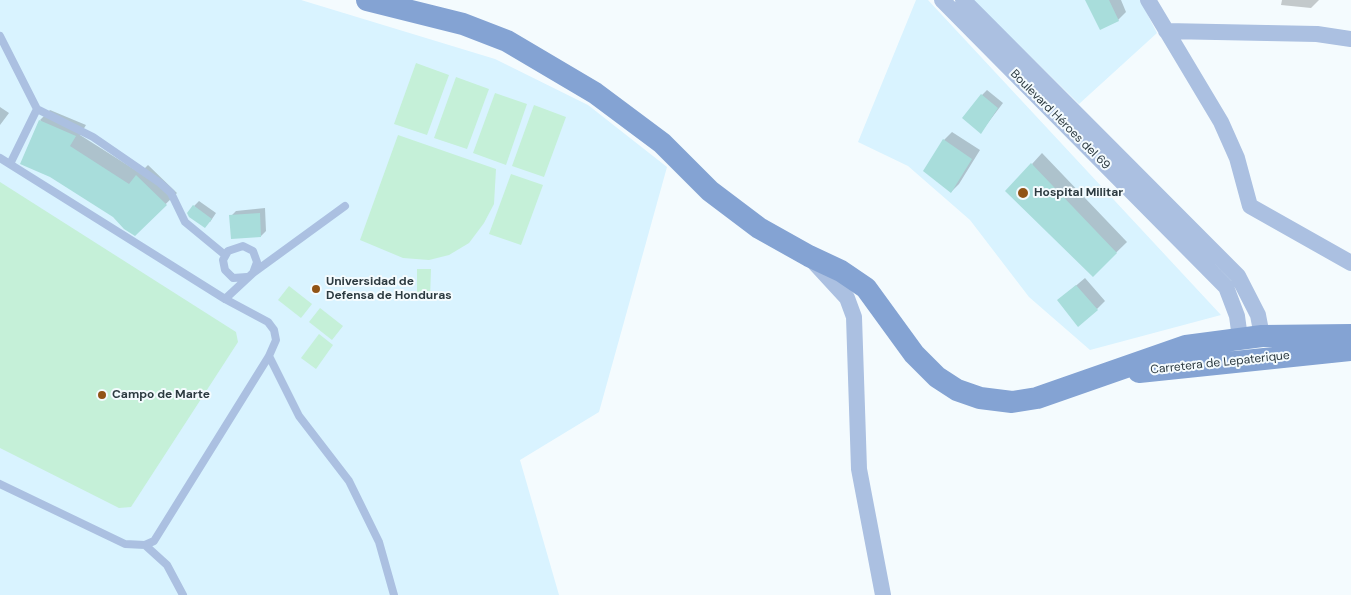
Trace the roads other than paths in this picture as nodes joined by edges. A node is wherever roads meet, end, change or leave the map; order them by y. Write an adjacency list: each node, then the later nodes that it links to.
1 (367, 0): 13 (main road, Carretera de Lepaterique)
2 (942, 0): 18 (street, Boulevard Héroes del 69)
3 (963, 0): 18 (street, Boulevard Héroes del 69)
4 (1148, 0): 5 (street)
5 (1166, 31): 7 (street); 14 (street)
6 (0, 36): 8 (lane)
7 (1351, 39)
8 (37, 109): 10 (lane); 12 (lane)
9 (0, 158): 10 (lane)
10 (10, 164): 16 (lane)
11 (345, 206): 15 (lane)
12 (225, 255): 15 (lane); 15 (lane)
13 (809, 256): 23 (main road, Carretera de Lepaterique); 28 (street)
14 (1351, 263)
15 (251, 274): 16 (lane)
16 (225, 299): 21 (lane)
17 (1351, 335): 18 (main road, Carretera de Lepaterique)
18 (1250, 340): 20 (main road); 22 (main road); 23 (main road, Carretera de Lepaterique)
19 (1351, 350): 20 (main road, Carretera de Lepaterique)
20 (1309, 353): 22 (main road, Carretera de Lepaterique)
21 (269, 356): 25 (lane); 27 (lane)
22 (1199, 365): 23 (main road, Carretera de Lepaterique)
23 (1089, 379)
24 (0, 484): 25 (lane)
25 (146, 545): 26 (lane)
26 (183, 595)
27 (394, 595)
28 (883, 595)

